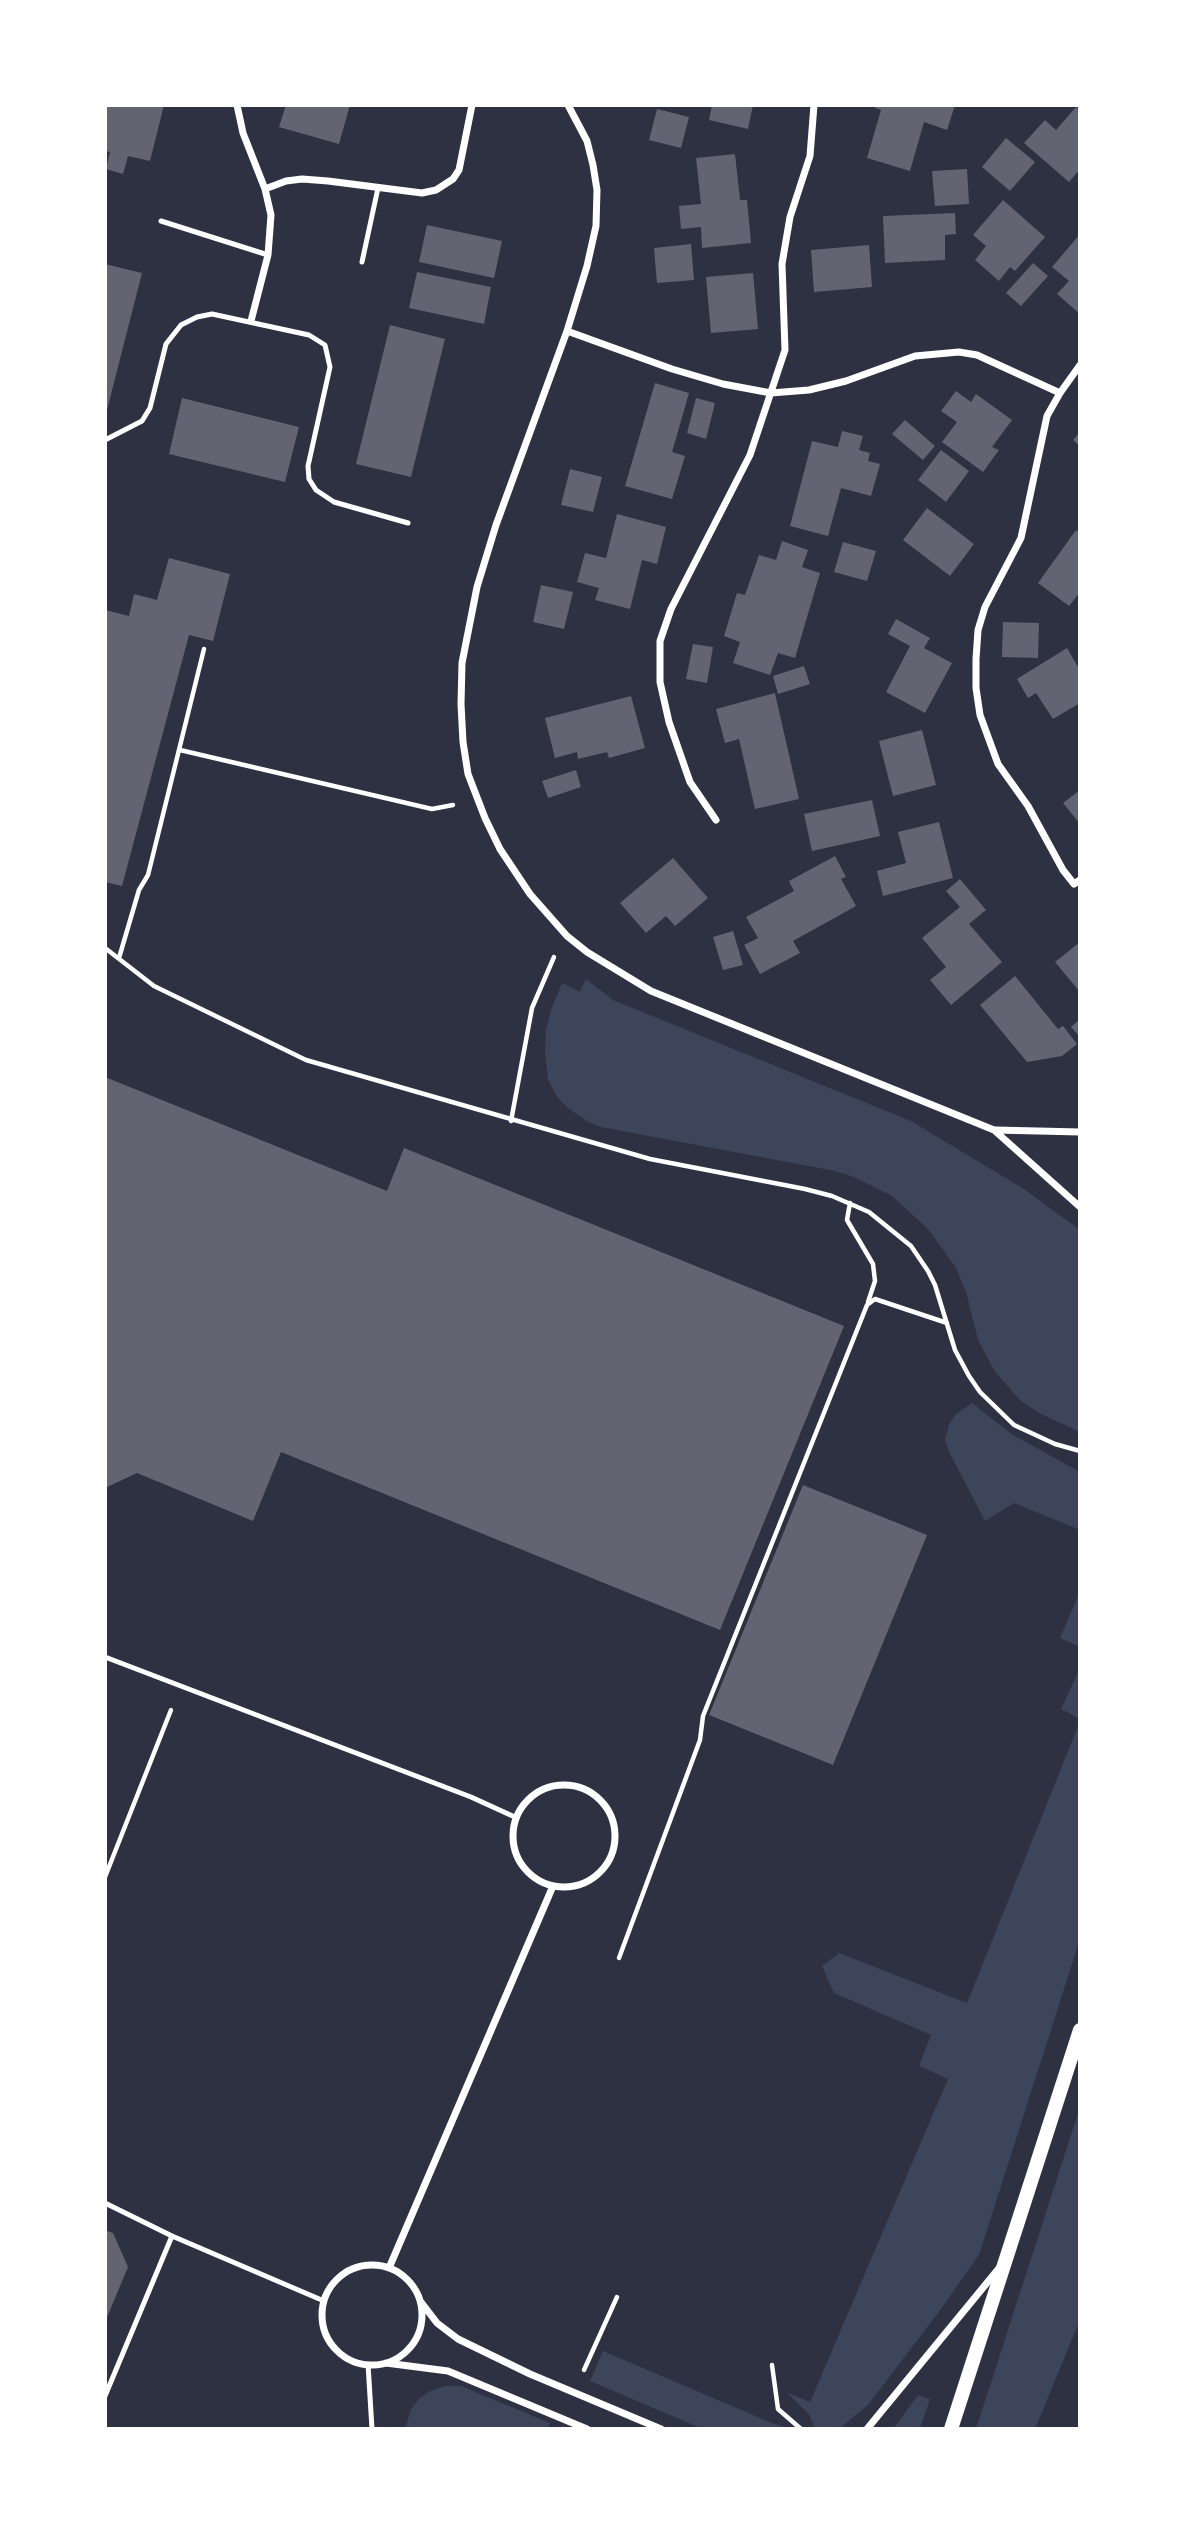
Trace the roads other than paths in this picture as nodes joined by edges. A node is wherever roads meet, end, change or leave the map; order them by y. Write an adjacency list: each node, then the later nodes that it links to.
1 (237, 105): 6 (street)
2 (472, 105): 5 (street)
3 (568, 105): 11 (street)
4 (814, 105): 13 (street)
5 (378, 188): 6 (street); 9 (lane)
6 (265, 189): 8 (street)
7 (161, 221): 8 (lane)
8 (268, 256): 10 (street)
9 (362, 262)
10 (251, 321): 15 (lane); 16 (lane)
11 (567, 331): 13 (street); 19 (street)
12 (1080, 365): 14 (street)
13 (771, 393): 14 (street); 17 (street)
14 (1060, 393): 18 (street)
15 (105, 440)
16 (408, 523)
17 (716, 820)
18 (1080, 880)
19 (994, 1130): 20 (street); 21 (street)
20 (1080, 1132)
21 (1080, 1207)
22 (105, 1657): 23 (lane)
23 (516, 1818): 24 (street); 24 (street)
24 (553, 1886): 29 (street)
25 (1080, 2030): 28 (main road)
26 (105, 2203): 27 (lane)
27 (172, 2236): 30 (lane); 34 (lane)
28 (1007, 2259): 38 (street); 39 (main road)
29 (389, 2268): 30 (street); 31 (street)
30 (324, 2301): 33 (street)
31 (420, 2301): 32 (street); 37 (street)
32 (384, 2363): 33 (street); 36 (street)
33 (368, 2364): 35 (lane)
34 (105, 2396)
35 (372, 2429)
36 (587, 2429)
37 (661, 2429)
38 (867, 2429)
39 (951, 2429)

